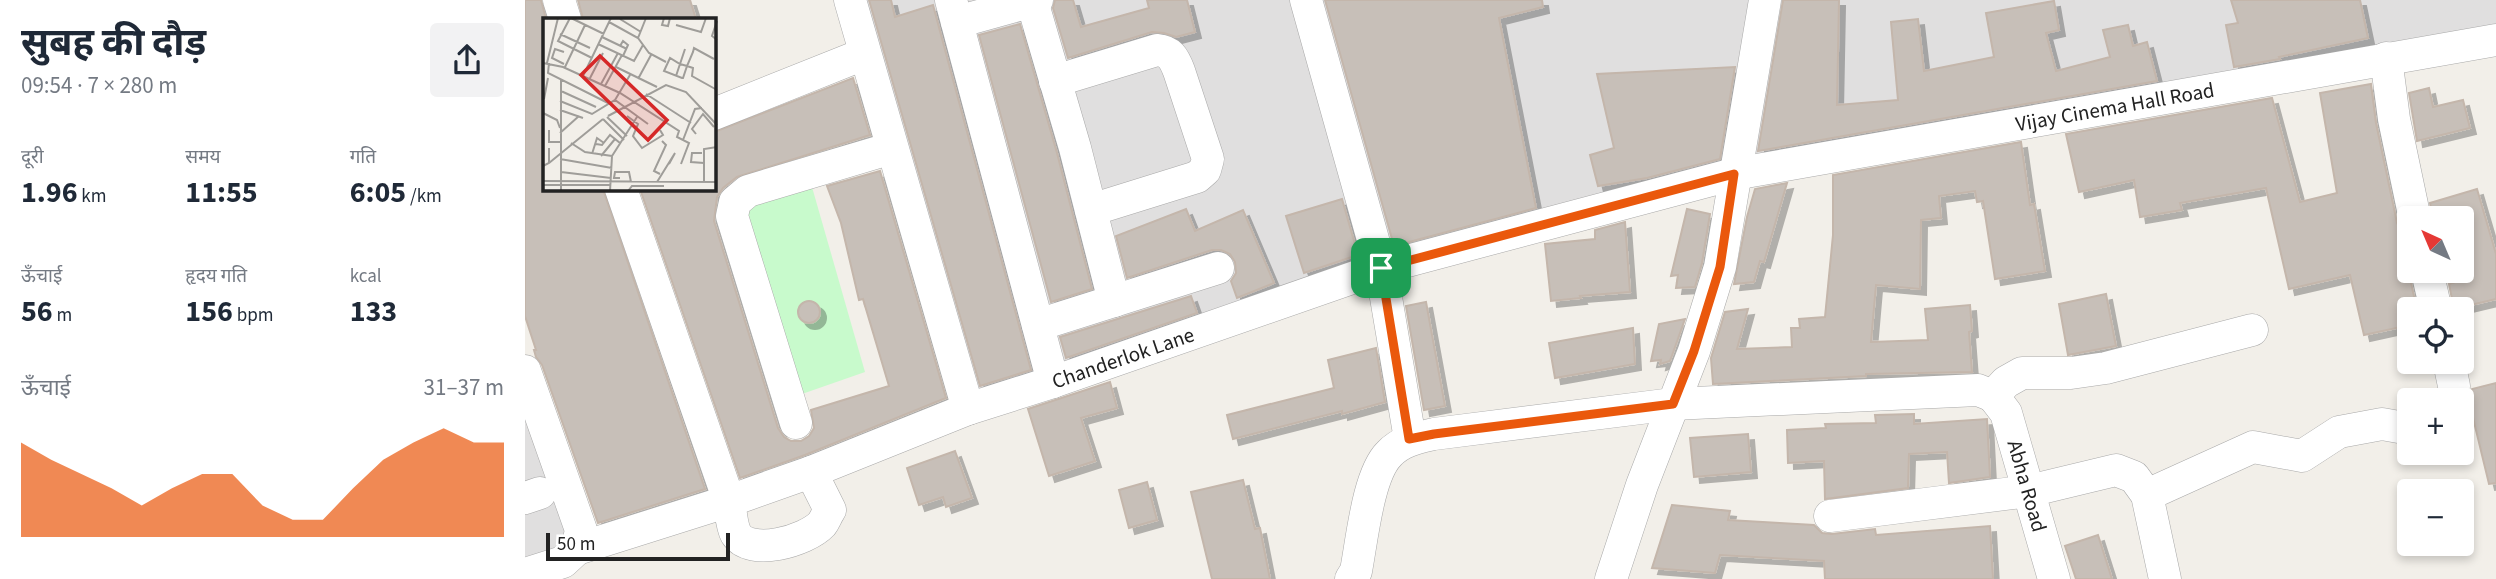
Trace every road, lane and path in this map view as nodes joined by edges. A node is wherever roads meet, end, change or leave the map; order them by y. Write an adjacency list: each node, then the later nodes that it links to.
1 (559, 0): 7 (street)
2 (850, 0): 9 (street)
3 (1307, 0): 19 (street)
4 (1765, 0): 14 (street)
5 (1034, 1): 6 (street); 11 (street)
6 (954, 11): 21 (street)
7 (565, 18)
8 (2496, 40): 10 (street, Vijay Cinema Hall Road)
9 (864, 54): 12 (street); 13 (street)
10 (2386, 58): 14 (street, Vijay Cinema Hall Road); 16 (street)
11 (1055, 81): 17 (street); 17 (street)
12 (716, 113)
13 (892, 148): 27 (street); 28 (street)
14 (1734, 174): 19 (street, Chanderlok Lane); 26 (street)
15 (622, 191): 34 (street)
16 (2412, 206)
17 (1091, 210): 20 (street)
18 (1219, 268): 20 (street)
19 (1381, 268): 24 (street, Chanderlok Lane); 30 (street)
20 (1114, 301): 21 (street)
21 (1038, 325): 24 (street)
22 (2252, 330): 25 (street)
23 (525, 371): 36 (street)
24 (1053, 382): 27 (street, Chanderlok Lane)
25 (1993, 396): 26 (street); 32 (street, Abha Road)
26 (1673, 404): 30 (street); 39 (street)
27 (968, 410): 31 (street, Chanderlok Lane)
28 (796, 423)
29 (2397, 427): 33 (street)
30 (1409, 439): 38 (street)
31 (811, 471): 34 (street, Chanderlok Lane); 34 (street)
32 (2029, 491): 33 (street); 35 (street); 40 (street, Abha Road)
33 (2147, 495): 41 (street)
34 (729, 501): 36 (street, Chanderlok Lane)
35 (1829, 516)
36 (577, 548): 37 (street, Chanderlok Lane)
37 (525, 574)
38 (1351, 579)
39 (1611, 579)
40 (2054, 579)
41 (2165, 579)

